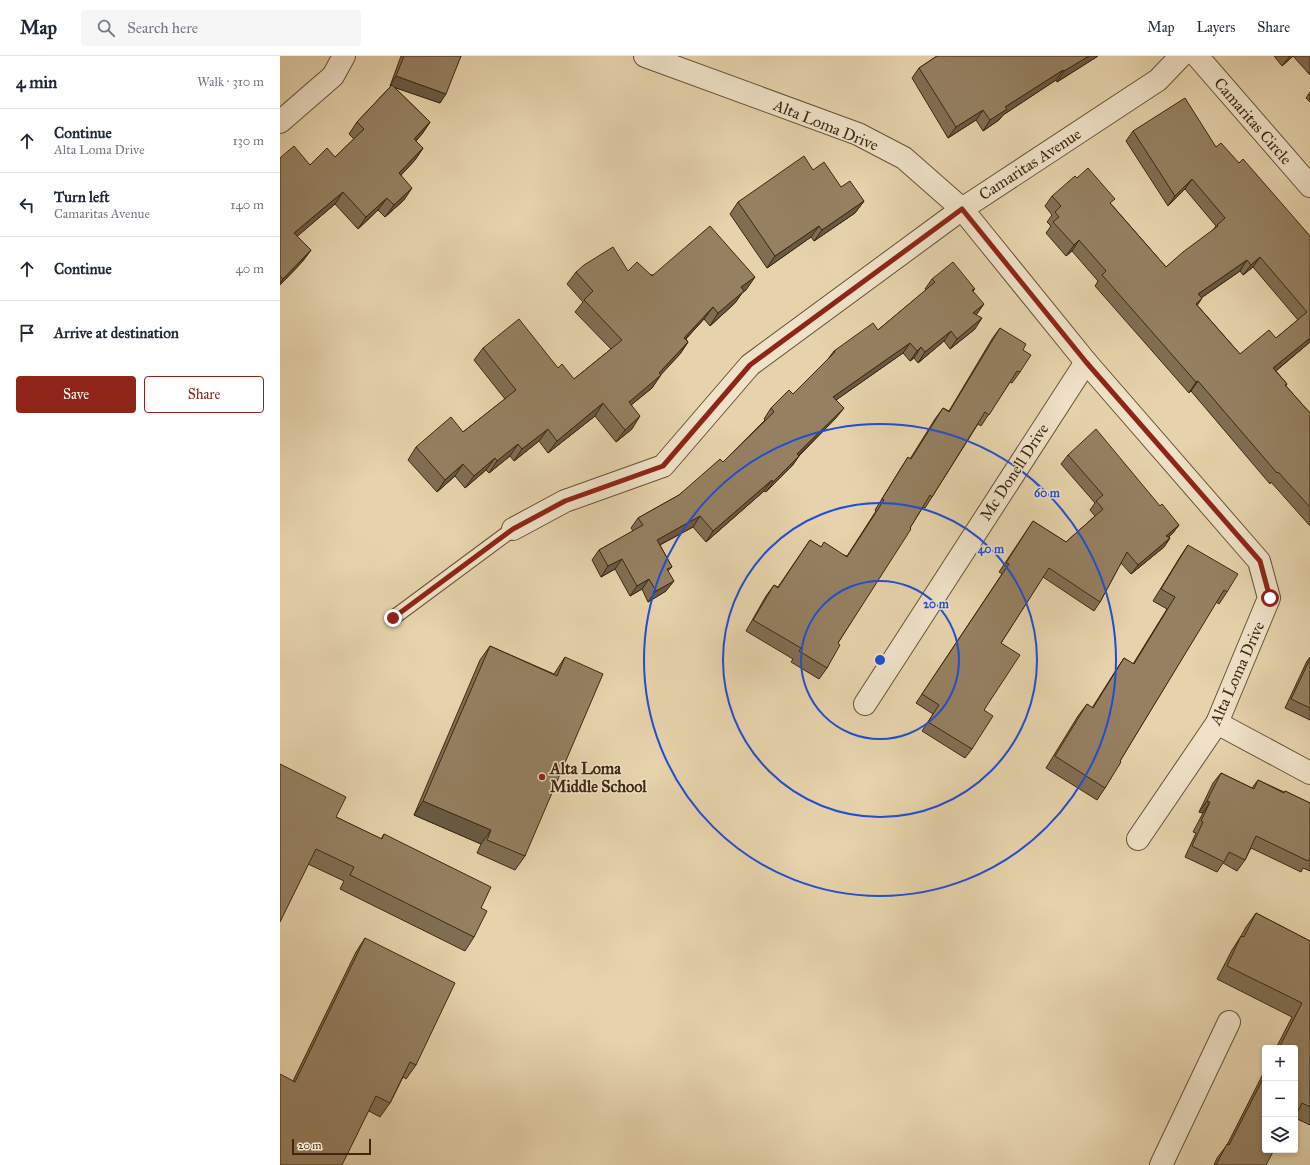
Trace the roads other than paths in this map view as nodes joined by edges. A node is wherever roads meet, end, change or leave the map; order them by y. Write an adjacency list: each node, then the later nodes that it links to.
1 (344, 56): 5 (street)
2 (644, 56): 7 (street, Alta Loma Drive)
3 (1181, 56): 7 (street, Camaritas Avenue)
4 (1197, 56): 6 (street, Camaritas Circle)
5 (280, 122)
6 (1310, 186)
7 (962, 209): 8 (street, Alta Loma Drive); 9 (street, Camaritas Avenue)
8 (1086, 362): 11 (street, Mc Donell Drive); 12 (street, Alta Loma Drive)
9 (513, 529): 10 (lane)
10 (393, 618)
11 (865, 704)
12 (1217, 723): 13 (street); 14 (street, Alta Loma Drive)
13 (1310, 774)
14 (1138, 840)
15 (1229, 1022): 16 (street)
16 (1161, 1165)

